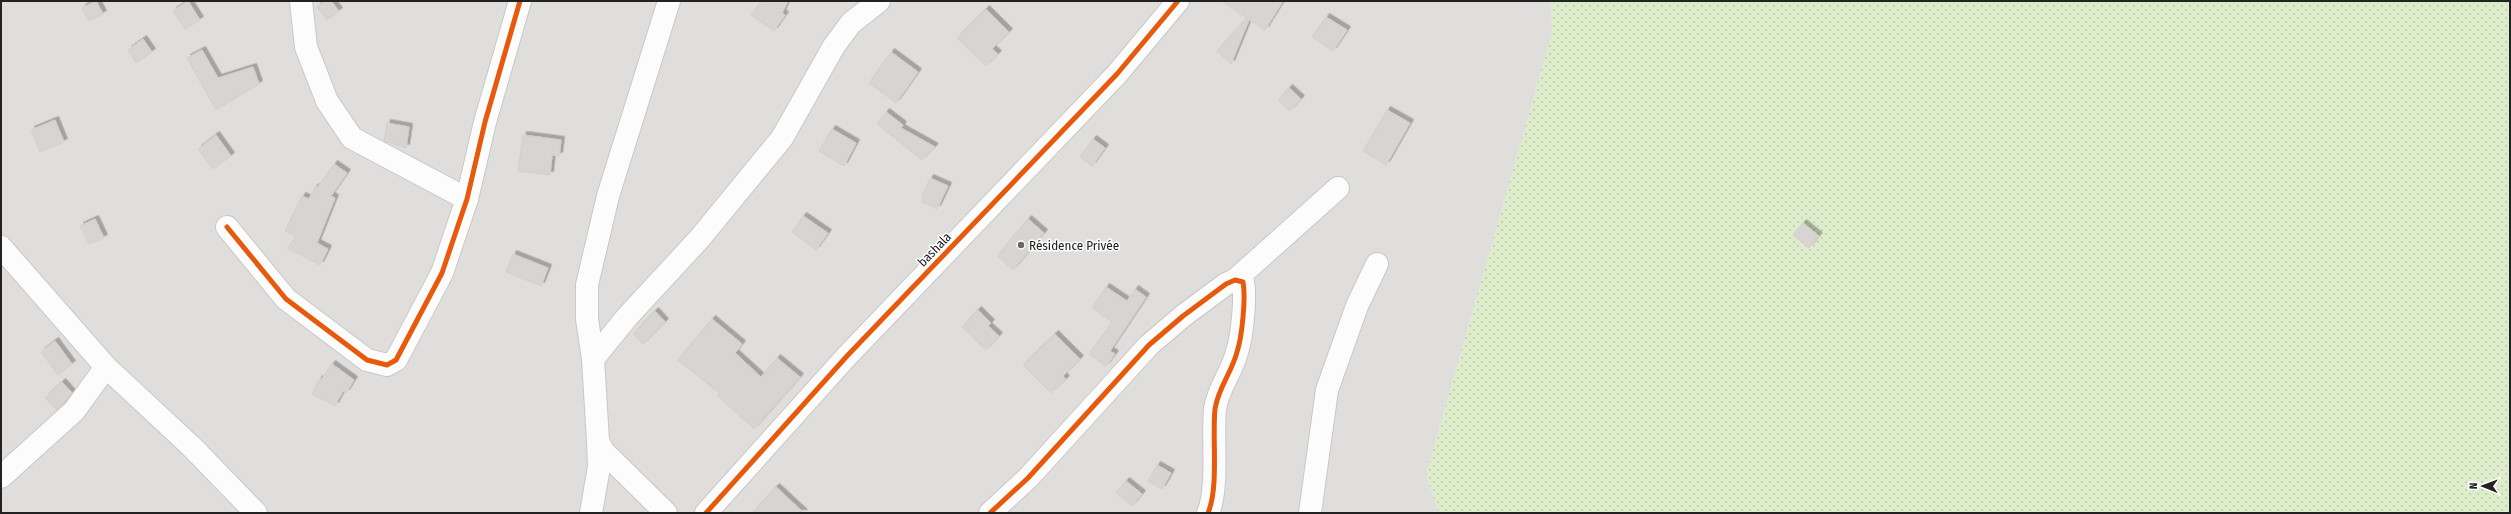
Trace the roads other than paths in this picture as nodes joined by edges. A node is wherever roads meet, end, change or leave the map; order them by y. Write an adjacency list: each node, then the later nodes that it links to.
1 (301, 1): 7 (street)
2 (520, 1): 7 (street)
3 (879, 1): 12 (street)
4 (1178, 1): 19 (street, bashala)
5 (664, 3): 12 (street)
6 (1338, 188): 11 (street)
7 (467, 199): 8 (street)
8 (227, 227)
9 (1, 247): 13 (street)
10 (1377, 264): 22 (street)
11 (1235, 280): 20 (street); 21 (street)
12 (593, 359): 14 (street)
13 (106, 367): 15 (street); 16 (street)
14 (598, 441): 17 (street); 18 (street)
15 (1, 477)
16 (256, 513)
17 (591, 513)
18 (666, 513)
19 (706, 513)
20 (990, 513)
21 (1208, 513)
22 (1310, 513)

